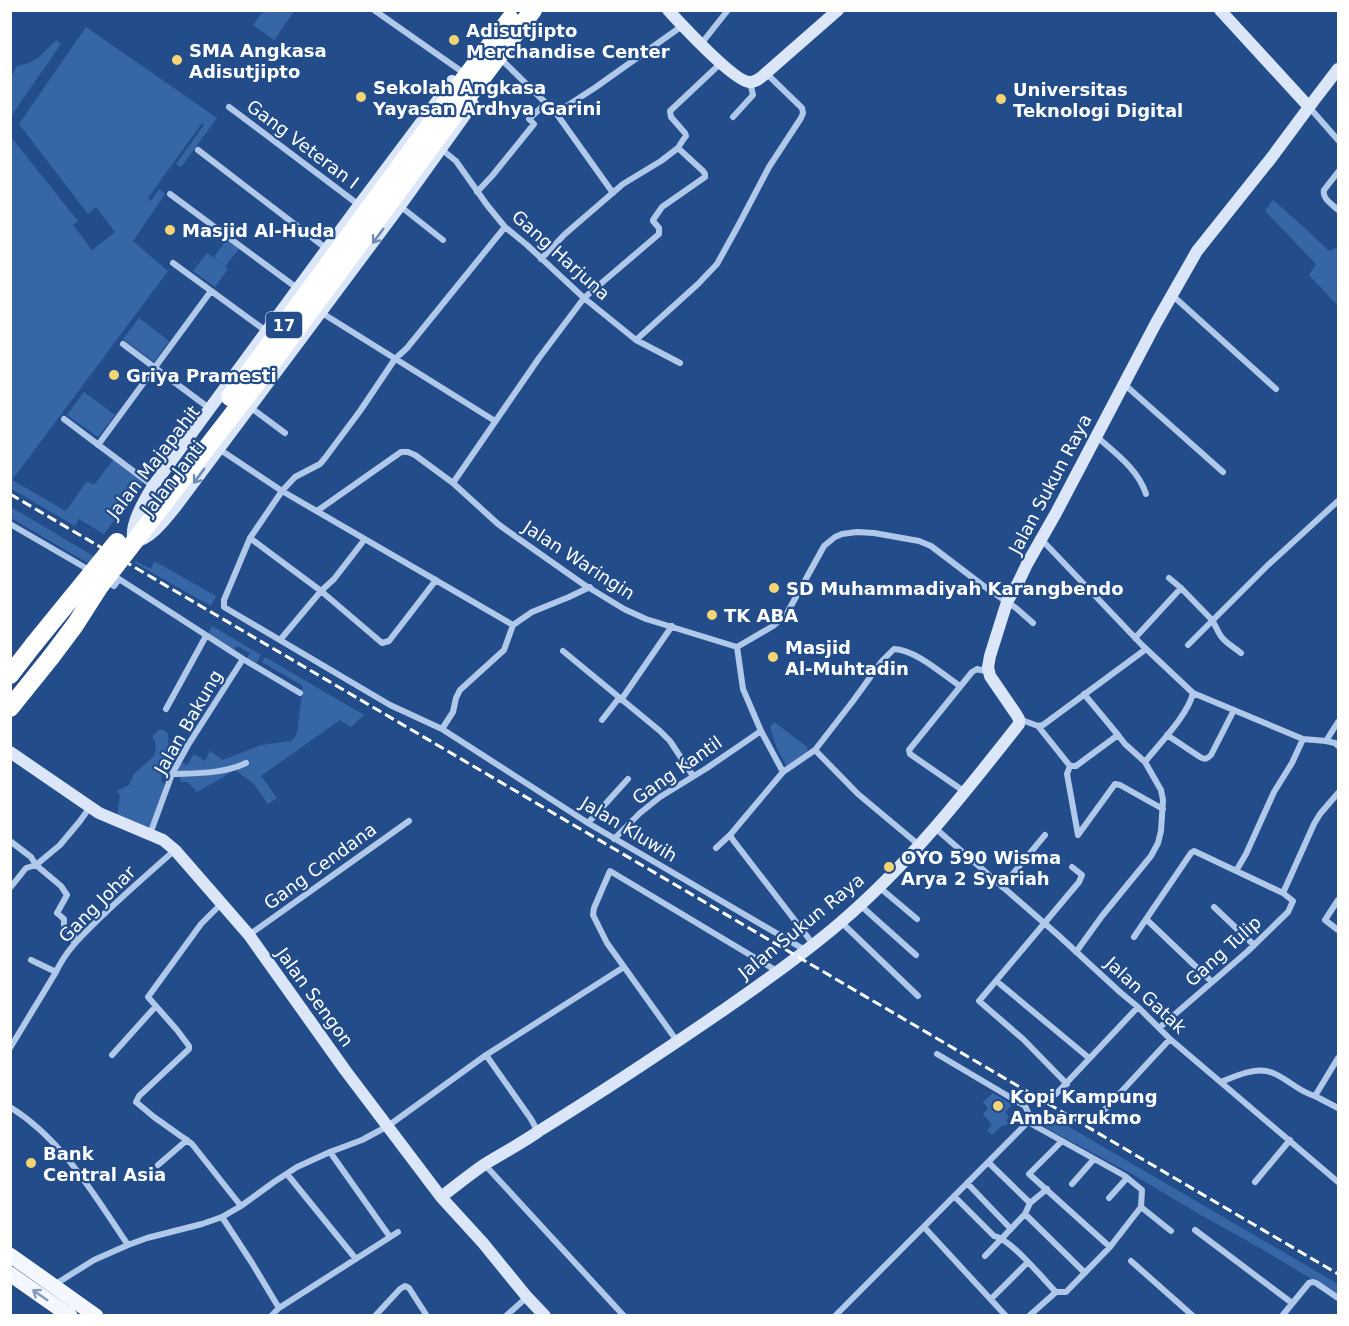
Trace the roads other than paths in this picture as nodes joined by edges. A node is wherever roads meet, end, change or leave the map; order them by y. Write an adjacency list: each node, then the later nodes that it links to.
1 (374, 10): 15 (street)
2 (508, 10): 10 (street); 15 (street, Jalan Janti)
3 (517, 10): 10 (highway, Jalan Majapahit / 17)
4 (668, 10): 9 (street)
5 (728, 10): 11 (street)
6 (838, 10): 16 (street)
7 (1220, 10): 21 (street)
8 (537, 13): 10 (highway, Jalan Majapahit / 17); 12 (street, Jalan Janti)
9 (682, 26): 11 (street); 22 (street)
10 (505, 36): 18 (highway, Jalan Majapahit / 17)
11 (701, 45): 13 (street)
12 (504, 62): 19 (street); 26 (street, Jalan Janti)
13 (721, 63): 17 (street); 25 (street)
14 (1338, 69): 21 (street, Jalan Sukun Raya)
15 (461, 70): 32 (street, Jalan Janti)
16 (766, 74): 17 (street); 46 (street)
17 (750, 82): 23 (street)
18 (454, 103): 76 (highway, Jalan Majapahit / 17, bridge); 99 (highway, Jalan Majapahit / 17, bridge)
19 (546, 103): 22 (street); 29 (street)
20 (229, 107): 32 (street, Gang Veteran I)
21 (1309, 107): 24 (street); 42 (street, Jalan Sukun Raya)
22 (556, 113): 30 (street)
23 (733, 117)
24 (1338, 140)
25 (678, 148): 30 (street); 43 (street)
26 (441, 149): 29 (street, Gang Harjuna); 33 (street, Jalan Janti)
27 (198, 150): 37 (street)
28 (1338, 172): 34 (street)
29 (477, 192): 35 (street, Gang Harjuna)
30 (613, 193): 38 (street)
31 (170, 194): 40 (street)
32 (358, 205): 37 (street, Jalan Janti)
33 (400, 206): 36 (street); 44 (street, Jalan Janti, one-way to 44)
34 (1338, 210)
35 (505, 227): 38 (street, Gang Harjuna); 49 (street)
36 (443, 240)
37 (327, 249): 40 (street, Jalan Janti)
38 (541, 259): 43 (street, Gang Harjuna)
39 (173, 263): 41 (street)
40 (297, 288): 45 (street, Jalan Janti)
41 (211, 291): 45 (street); 51 (street)
42 (1172, 295): 52 (street, Jalan Sukun Raya); 53 (street)
43 (584, 298): 46 (street, Gang Harjuna); 57 (street)
44 (322, 313): 48 (street, Jalan Janti); 49 (street)
45 (263, 335): 48 (street); 55 (street, Jalan Janti)
46 (636, 340): 50 (street, Gang Harjuna)
47 (123, 344): 51 (street)
48 (287, 359): 54 (street, Jalan Janti)
49 (395, 359): 57 (street); 65 (street)
50 (680, 363)
51 (155, 368): 55 (street); 60 (street)
52 (1124, 384): 59 (street, Jalan Sukun Raya); 62 (street)
53 (1276, 389)
54 (250, 407): 58 (street); 61 (street, Jalan Janti)
55 (209, 408): 64 (street, Jalan Janti)
56 (64, 419): 60 (street)
57 (495, 421): 63 (street)
58 (285, 433)
59 (1096, 436): 66 (street); 73 (street, Jalan Sukun Raya)
60 (98, 445): 64 (street)
61 (219, 449): 65 (street); 68 (street, Jalan Janti, one-way to 68)
62 (1222, 472)
63 (453, 483): 69 (street, Jalan Waringin); 78 (street, Jalan Waringin)
64 (153, 486): 68 (street); 68 (street, Jalan Janti)
65 (282, 491): 69 (street); 71 (street)
66 (1146, 494)
67 (1338, 501): 82 (street)
68 (177, 505)
69 (317, 511): 72 (street)
70 (11, 526): 74 (street)
71 (250, 538): 80 (street); 89 (street)
72 (365, 539): 77 (street); 80 (street)
73 (1041, 539): 81 (street, Jalan Sukun Raya); 88 (street)
74 (85, 568): 76 (street); 86 (street)
75 (1169, 579): 79 (street)
76 (100, 580): 86 (street); 87 (street); 92 (street); 101 (highway, Jalan Majapahit / 17, bridge); 106 (highway, Jalan Majapahit / 17, bridge)
77 (436, 580): 80 (street); 84 (street)
78 (590, 587): 84 (street); 85 (street, Jalan Waringin)
79 (1181, 588): 82 (street); 88 (street)
80 (321, 591): 89 (street)
81 (1007, 602): 83 (street); 91 (street); 98 (street, Jalan Sukun Raya)
82 (1212, 620): 90 (street); 95 (street)
83 (1033, 623)
84 (513, 625): 114 (street)
85 (672, 626): 91 (street, Jalan Waringin); 105 (street)
86 (38, 628): 92 (street); 97 (street)
87 (206, 636): 96 (street); 107 (street)
88 (1135, 638): 93 (street)
89 (280, 640): 114 (street, Jalan Kluwih)
90 (1188, 645)
91 (737, 647): 115 (street)
92 (66, 649): 110 (street)
93 (1146, 649): 103 (street); 104 (street)
94 (563, 651): 105 (street)
95 (1241, 653)
96 (243, 659): 102 (street); 127 (street, Jalan Bakung)
97 (10, 663)
98 (989, 672): 100 (street); 109 (street)
99 (10, 675)
100 (960, 686): 121 (street); 130 (street)
101 (10, 692)
102 (300, 693)
103 (1193, 693): 108 (street); 117 (street)
104 (1084, 694): 113 (street); 116 (street)
105 (620, 699): 111 (street); 128 (street)
106 (10, 708)
107 (166, 709)
108 (1234, 710): 117 (street); 118 (street)
109 (1019, 719): 113 (street); 130 (street, Jalan Sukun Raya)
110 (10, 720)
111 (602, 720)
112 (1338, 722): 119 (street)
113 (1038, 726): 125 (street)
114 (442, 729): 135 (street, Jalan Kluwih)
115 (761, 731): 126 (street); 128 (street, Gang Kantil)
116 (1118, 735): 123 (street); 125 (street)
117 (1167, 735): 123 (street)
118 (1303, 739): 119 (street); 147 (street)
119 (1326, 741): 120 (street)
120 (1338, 746)
121 (815, 750): 126 (street); 142 (street)
122 (10, 752): 132 (street, Jalan Sengon)
123 (1145, 762): 133 (street)
124 (246, 763): 127 (street)
125 (1070, 766): 133 (street)
126 (783, 772): 138 (street)
127 (172, 774): 137 (street, Jalan Bakung)
128 (693, 777): 140 (street, Gang Kantil)
129 (628, 779): 135 (street)
130 (965, 793): 136 (street, Jalan Sukun Raya)
131 (1338, 793): 151 (street)
132 (90, 807): 137 (street, Jalan Sengon); 145 (street)
133 (1163, 809): 166 (street)
134 (408, 821): 161 (street, Gang Cendana)
135 (588, 823): 140 (street, Jalan Kluwih)
136 (935, 828): 142 (street, Jalan Sukun Raya); 149 (street, Jalan Gatak)
137 (150, 834): 144 (street, Jalan Sengon)
138 (731, 834): 143 (street); 165 (street)
139 (1045, 835): 149 (street)
140 (614, 839): 165 (street, Jalan Kluwih)
141 (10, 841): 145 (street)
142 (919, 845): 148 (street, Jalan Sukun Raya)
143 (716, 848)
144 (175, 850): 153 (street, Jalan Sengon); 163 (street, Gang Johar)
145 (36, 865): 150 (street); 163 (street)
146 (1072, 867): 159 (street)
147 (1236, 871): 151 (street); 156 (street)
148 (878, 887): 154 (street, Jalan Sukun Raya); 157 (street)
149 (1002, 887): 159 (street, Jalan Gatak)
150 (10, 888)
151 (1283, 893): 164 (street, Gang Tulip)
152 (1338, 900): 160 (street)
153 (222, 903): 161 (street, Jalan Sengon); 175 (street)
154 (860, 904): 158 (street, Jalan Sukun Raya); 167 (street)
155 (1214, 907): 164 (street)
156 (1146, 919): 162 (street); 172 (street)
157 (917, 920)
158 (841, 922): 165 (street, Jalan Sukun Raya); 174 (street)
159 (1044, 924): 166 (street, Jalan Gatak); 187 (street)
160 (1338, 930)
161 (249, 935): 194 (street, Jalan Sengon)
162 (1134, 937)
163 (74, 943): 170 (street, Gang Johar)
164 (1254, 945): 172 (street, Gang Tulip)
165 (809, 947): 171 (street, Jalan Sukun Raya)
166 (1076, 952): 176 (street, Jalan Gatak)
167 (916, 955)
168 (31, 960): 170 (street)
169 (624, 967): 171 (street); 179 (street); 183 (street)
170 (56, 972): 180 (street, Gang Johar)
171 (777, 972): 179 (street, Jalan Sukun Raya)
172 (1212, 982): 177 (street, Gang Tulip)
173 (1000, 984): 184 (street)
174 (918, 996)
175 (156, 1006): 182 (street); 196 (street)
176 (1138, 1007): 177 (street, Jalan Gatak); 184 (street)
177 (1159, 1028): 178 (street, Jalan Gatak)
178 (1170, 1039): 186 (street, Jalan Gatak); 192 (street)
179 (677, 1042): 195 (street, Jalan Sukun Raya)
180 (10, 1048)
181 (937, 1054): 193 (street)
182 (112, 1055)
183 (486, 1055): 194 (street); 195 (street)
184 (1089, 1058): 187 (street)
185 (1338, 1058): 189 (street)
186 (1221, 1082): 189 (street); 197 (street, Jalan Gatak)
187 (1067, 1084): 188 (street)
188 (1056, 1094)
189 (1315, 1096): 191 (street)
190 (10, 1107): 226 (street)
191 (1338, 1108)
192 (1096, 1119)
193 (1028, 1122): 198 (street); 201 (street)
194 (388, 1126): 199 (street); 212 (street, Jalan Sengon)
195 (538, 1132): 203 (street, Jalan Sukun Raya)
196 (188, 1140): 202 (street); 215 (street)
197 (1290, 1140): 206 (street); 207 (street, Jalan Gatak)
198 (1062, 1141): 200 (street); 210 (street)
199 (330, 1152): 204 (street); 224 (street)
200 (1095, 1159): 205 (street); 209 (street)
201 (988, 1162): 208 (street); 214 (street)
202 (158, 1165)
203 (485, 1165): 212 (street, Jalan Sukun Raya); 249 (street)
204 (287, 1174): 215 (street); 230 (street)
205 (1127, 1178): 213 (street); 216 (street)
206 (1255, 1182)
207 (1338, 1182)
208 (967, 1183): 211 (street); 220 (street)
209 (1072, 1184)
210 (1047, 1189): 214 (street); 227 (street)
211 (954, 1196): 219 (street); 225 (street)
212 (441, 1197): 237 (street, Jalan Sengon)
213 (1109, 1198)
214 (1030, 1203): 217 (street)
215 (241, 1206): 218 (street)
216 (1142, 1207): 222 (street); 227 (street)
217 (1025, 1214): 220 (street); 233 (street)
218 (222, 1217): 226 (street); 241 (street)
219 (924, 1227): 239 (street); 250 (street)
220 (1011, 1229): 225 (street)
221 (1195, 1230): 240 (street)
222 (1172, 1231)
223 (398, 1232): 224 (street)
224 (390, 1237): 230 (street)
225 (1002, 1238): 229 (street); 232 (street)
226 (128, 1245): 235 (street)
227 (1110, 1247): 233 (street)
228 (10, 1255): 235 (main road)
229 (985, 1256)
230 (356, 1259): 241 (street)
231 (1131, 1261): 253 (street)
232 (1028, 1262): 236 (street); 239 (street)
233 (1085, 1273): 236 (street)
234 (10, 1274): 242 (main road, one-way to 234)
235 (53, 1285): 243 (main road)
236 (1056, 1292): 252 (street)
237 (527, 1297): 247 (street); 248 (street, Jalan Sengon)
238 (1338, 1298): 240 (street)
239 (991, 1299): 251 (street)
240 (1292, 1303): 254 (street)
241 (279, 1308): 244 (street)
242 (70, 1316)
243 (96, 1316)
244 (271, 1316)
245 (375, 1316): 246 (street)
246 (427, 1316)
247 (506, 1316)
248 (545, 1316)
249 (624, 1316)
250 (835, 1316)
251 (1006, 1316)
252 (1029, 1316)
253 (1193, 1316)
254 (1282, 1316)

